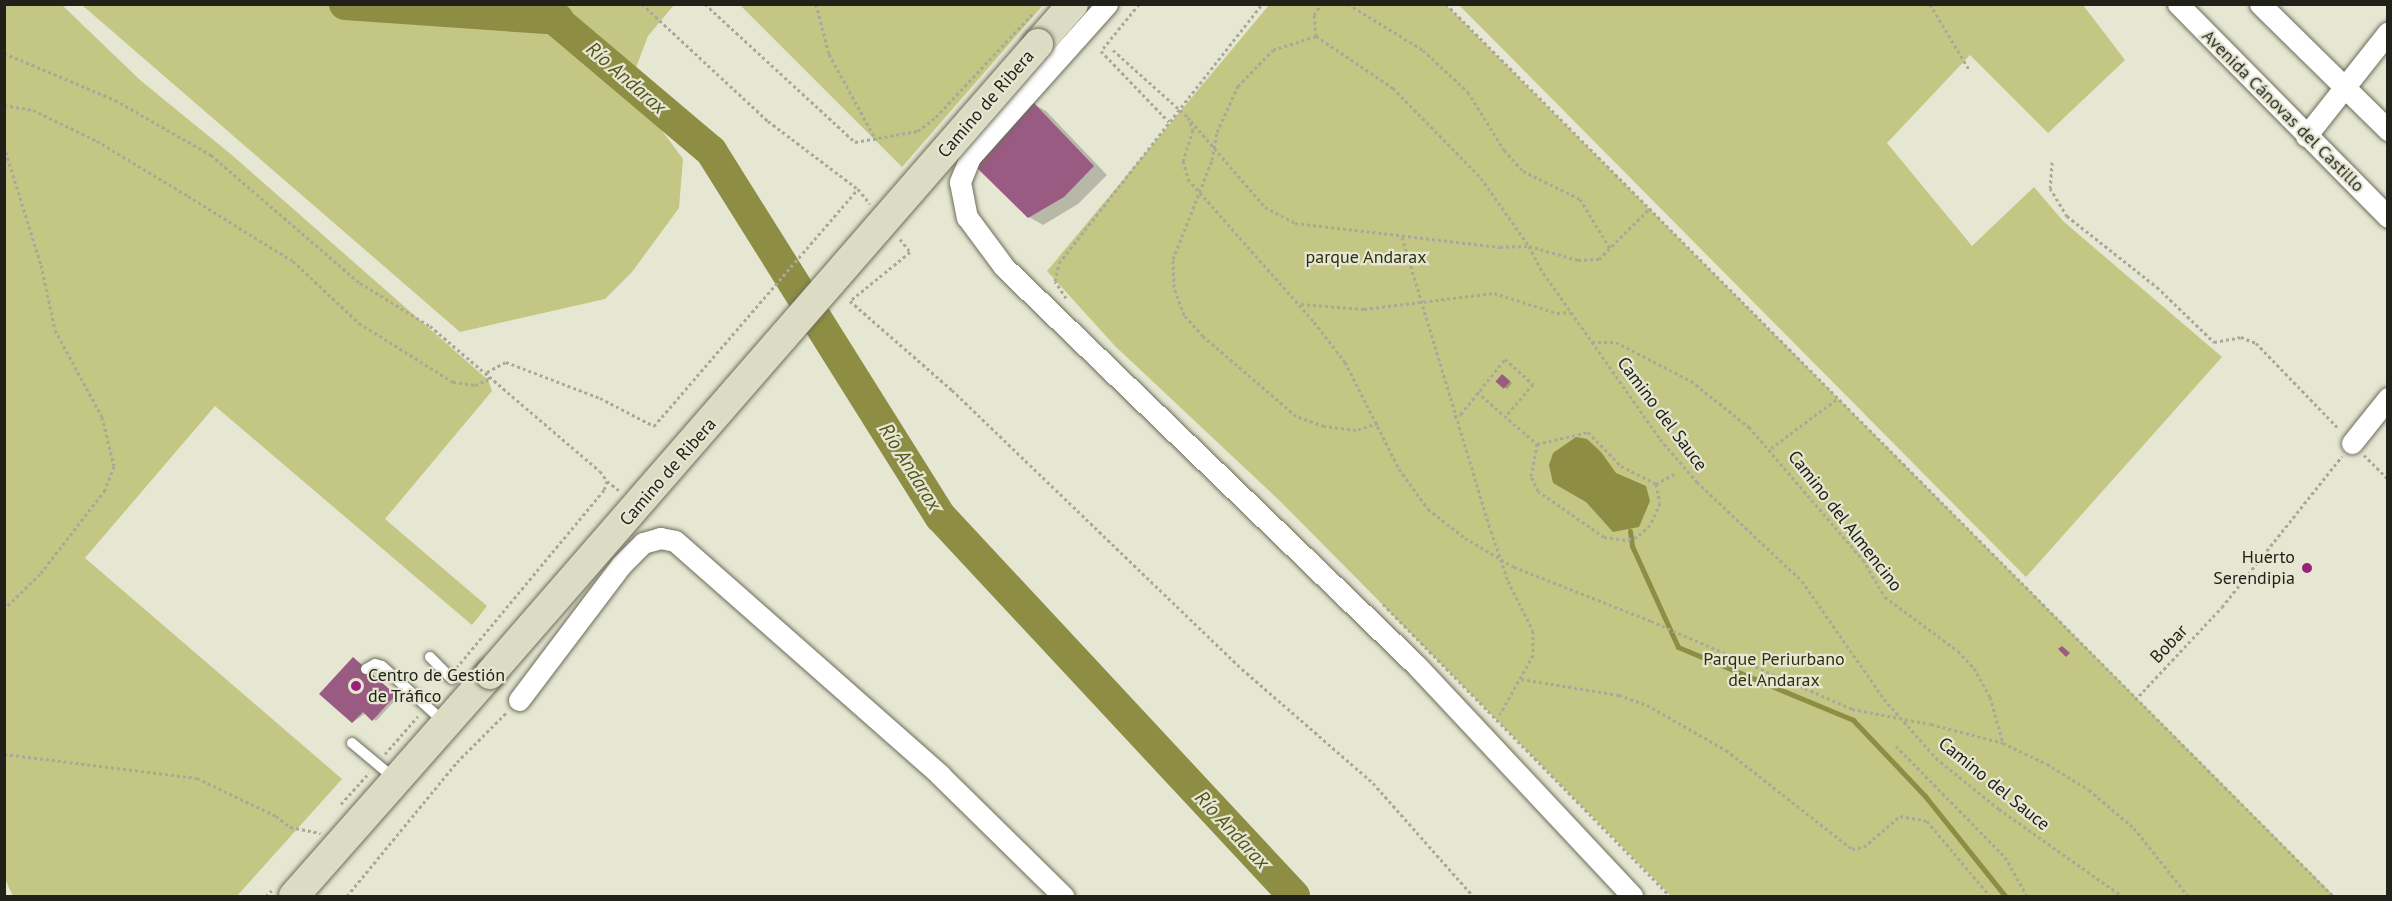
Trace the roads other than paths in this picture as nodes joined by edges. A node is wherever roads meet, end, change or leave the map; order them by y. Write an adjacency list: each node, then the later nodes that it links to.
1 (1107, 4): 21 (street)
2 (2178, 4): 8 (street, Avenida Cánovas del Castillo)
3 (2260, 4): 6 (street)
4 (1055, 24): 16 (main road, Camino de Ribera, bridge)
5 (2388, 32): 6 (street)
6 (2347, 89): 7 (street); 8 (street)
7 (2388, 130)
8 (2306, 136): 9 (street, Avenida Cánovas del Castillo)
9 (2388, 217)
10 (2388, 398): 11 (street)
11 (2352, 443)
12 (430, 657): 14 (lane)
13 (366, 669): 16 (lane)
14 (452, 679)
15 (519, 700): 20 (street)
16 (447, 724): 18 (main road, Camino de Ribera)
17 (352, 743): 18 (lane)
18 (397, 780): 19 (main road, Camino de Ribera)
19 (294, 897)
20 (1064, 897)
21 (1632, 897)

